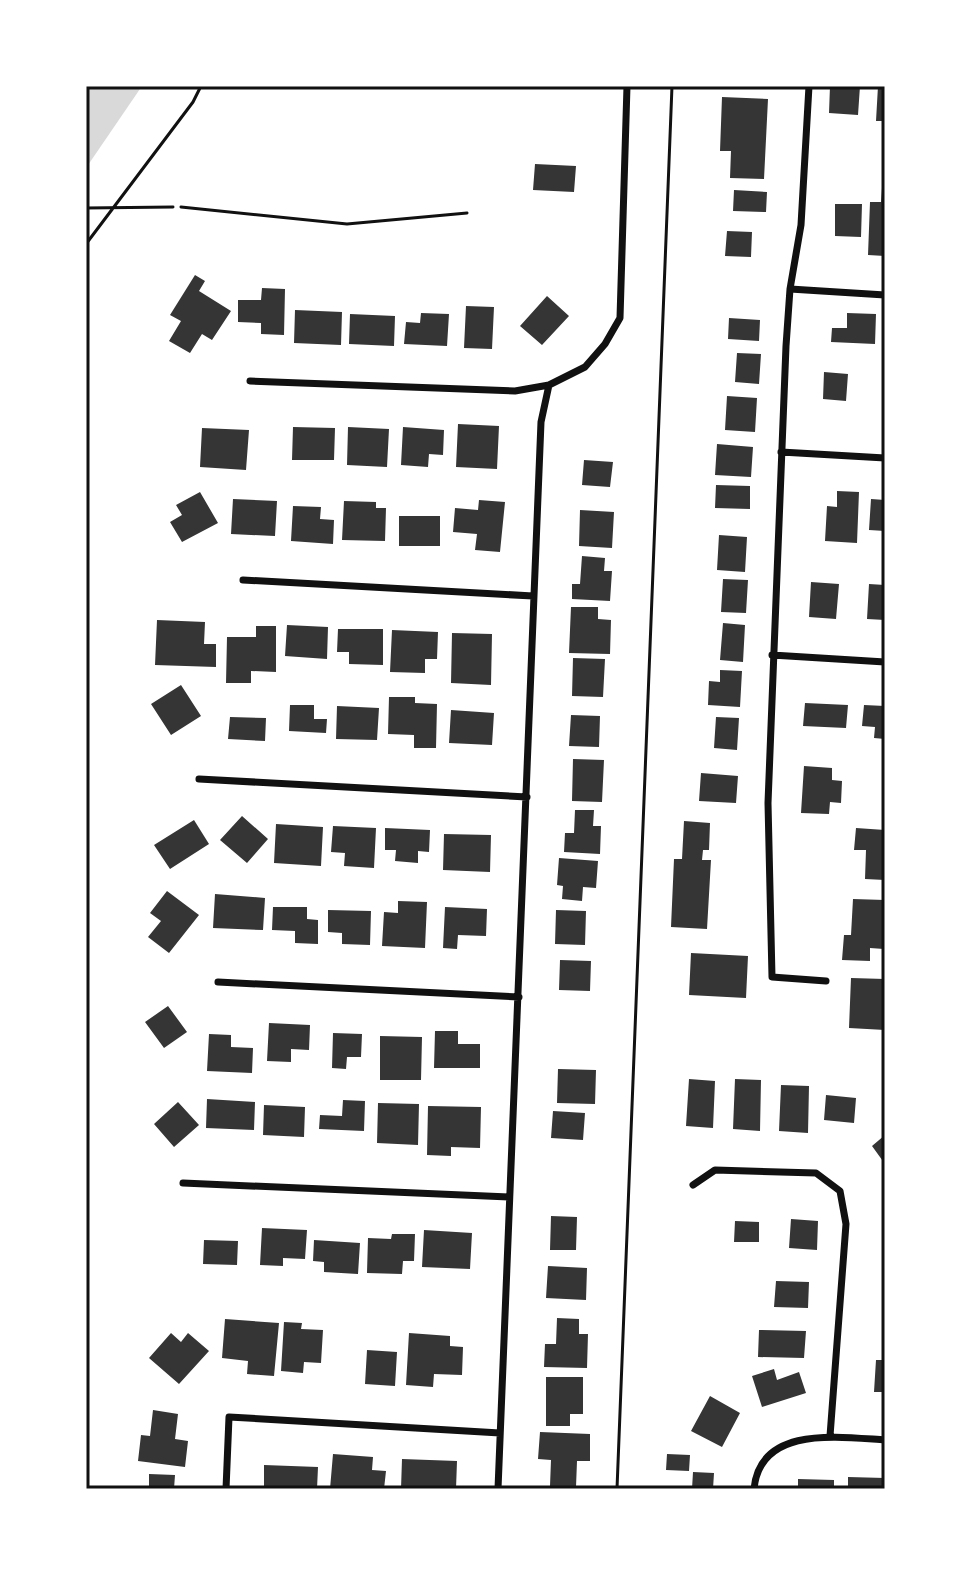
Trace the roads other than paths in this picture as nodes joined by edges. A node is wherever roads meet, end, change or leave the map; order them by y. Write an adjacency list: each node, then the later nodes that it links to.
1 (627, 86): 8 (street)
2 (809, 86): 5 (street)
3 (181, 207): 4 (lane)
4 (467, 213)
5 (790, 289): 6 (street); 9 (street)
6 (885, 295)
7 (250, 381): 8 (street)
8 (549, 385): 12 (street)
9 (781, 452): 10 (street); 13 (street)
10 (885, 458)
11 (243, 580): 12 (street)
12 (533, 596): 16 (street)
13 (772, 655): 14 (street); 17 (street)
14 (885, 662)
15 (199, 779): 16 (street)
16 (527, 797): 19 (street)
17 (826, 981)
18 (218, 982): 19 (street)
19 (519, 997): 22 (street)
20 (183, 1183): 22 (street)
21 (693, 1185): 24 (street)
22 (509, 1197): 23 (street)
23 (500, 1433): 26 (street); 27 (street)
24 (830, 1436): 25 (street); 28 (street)
25 (885, 1440)
26 (226, 1489)
27 (498, 1489)
28 (754, 1489)

